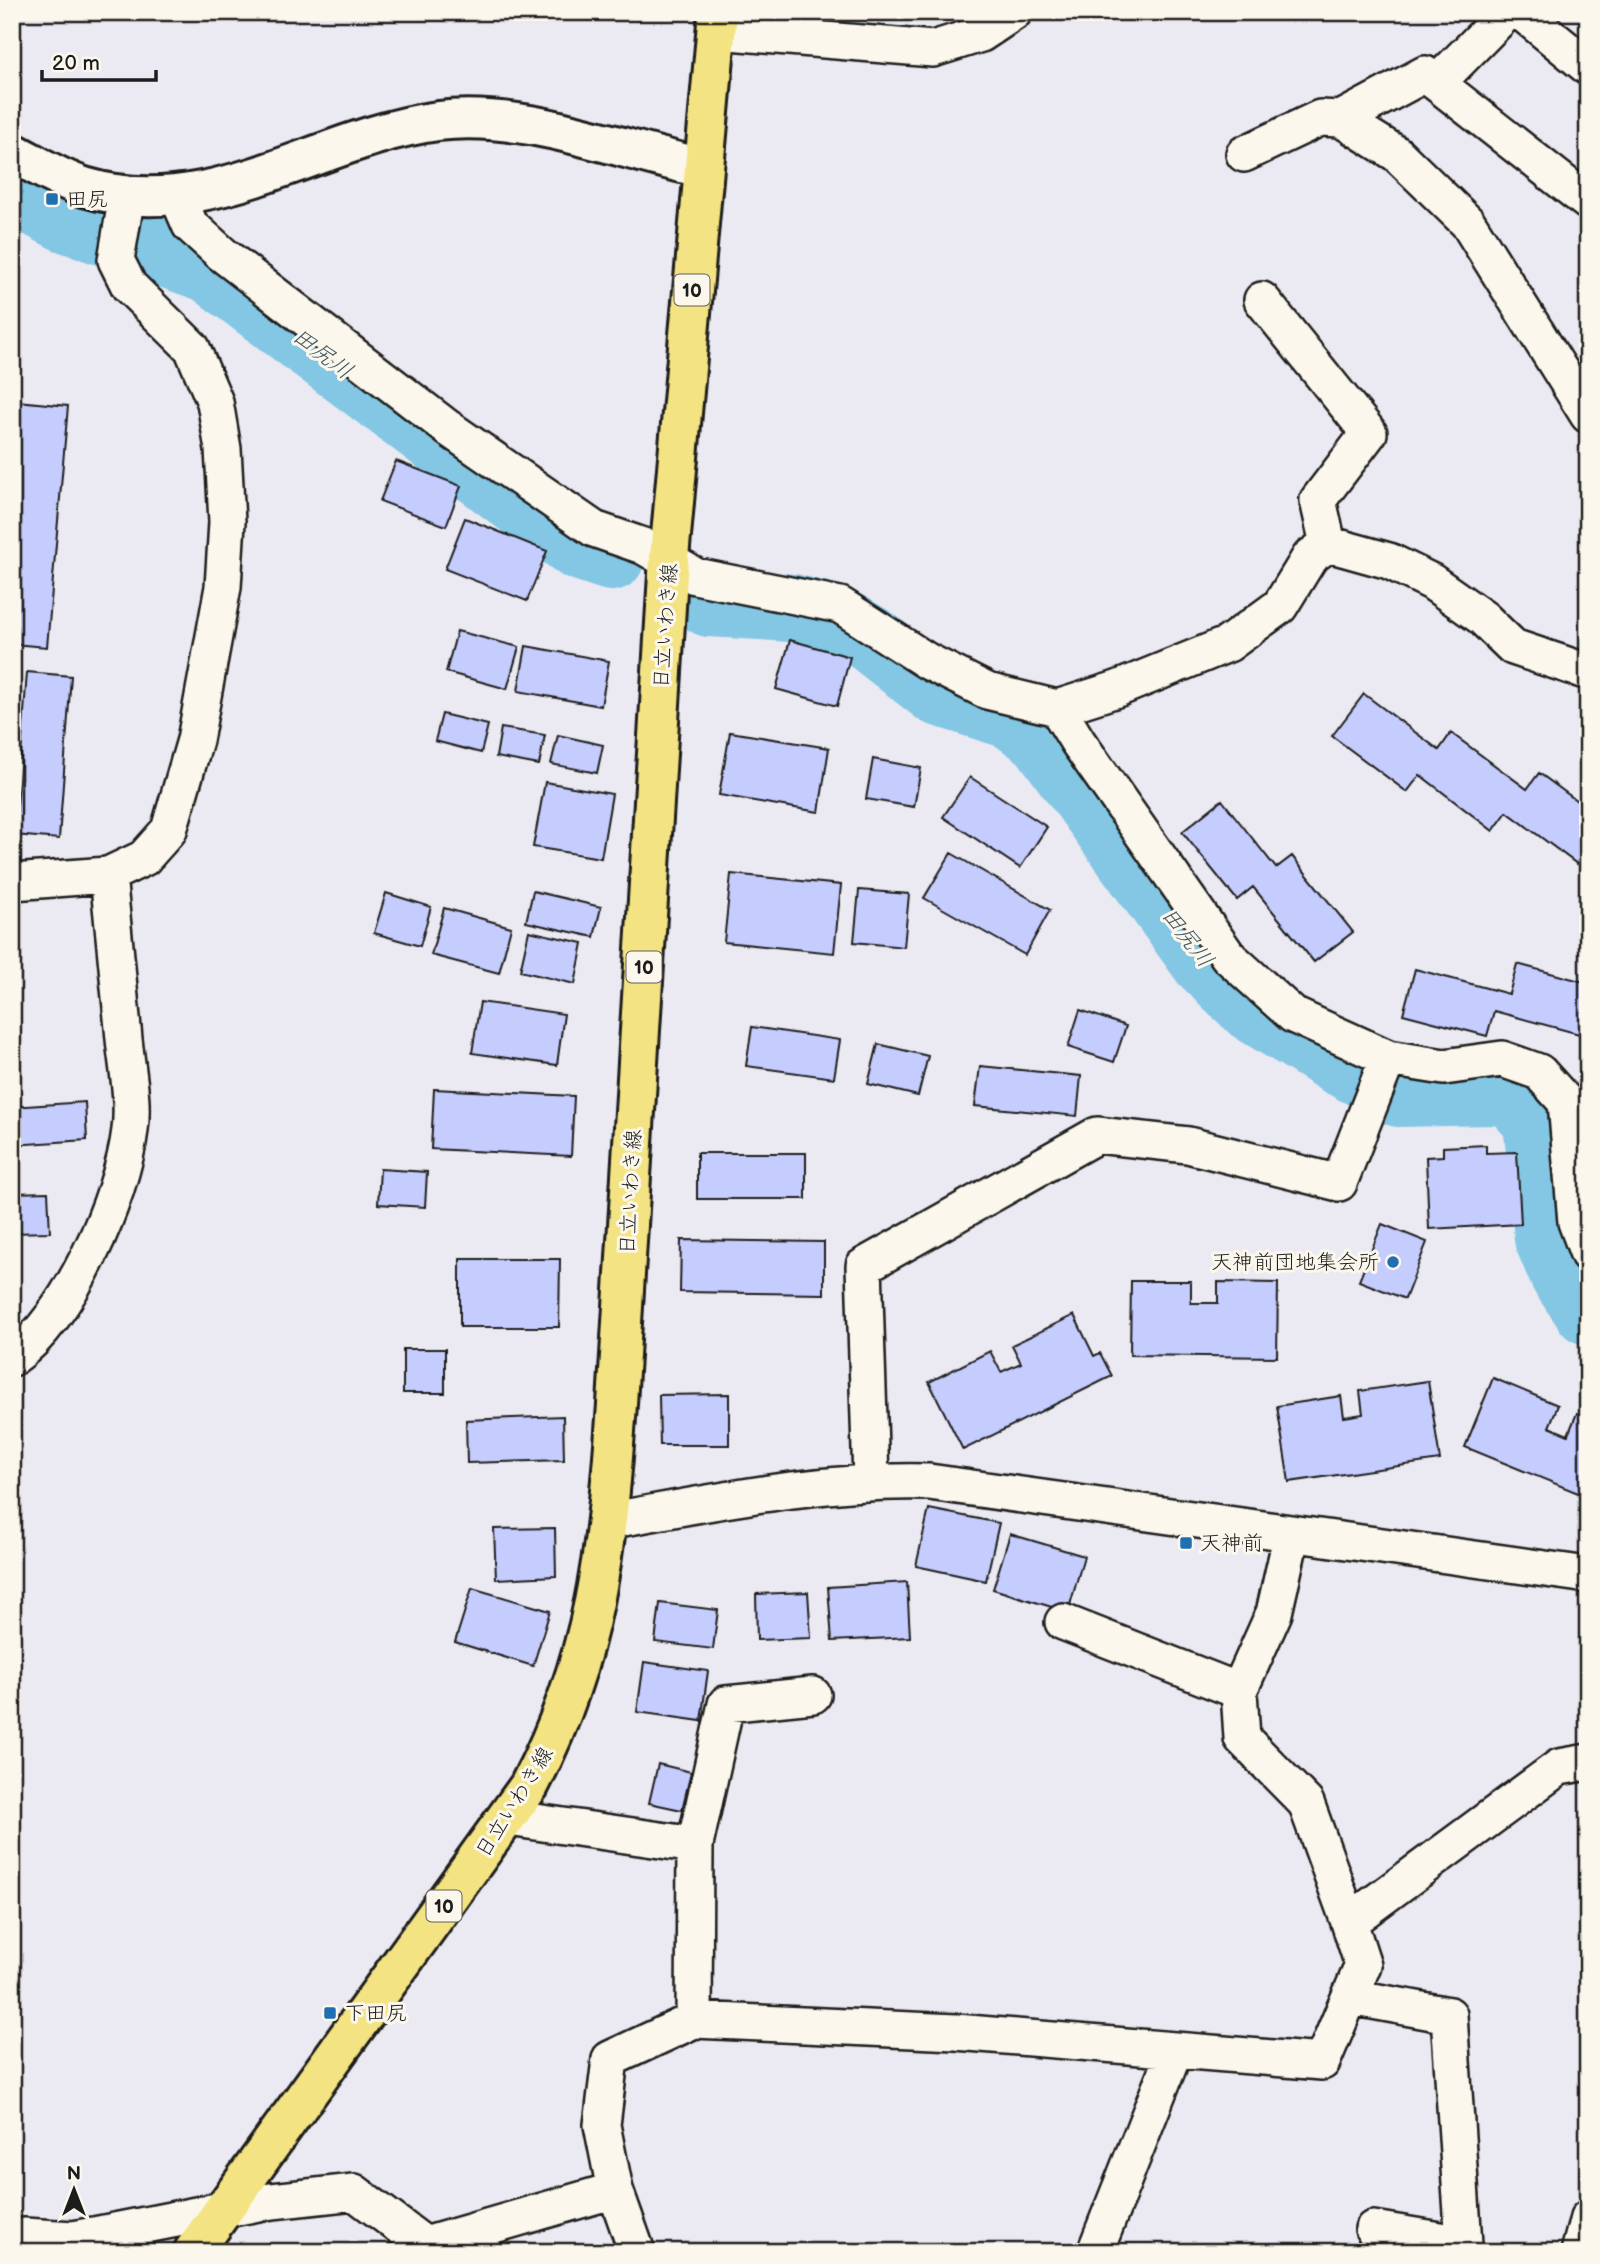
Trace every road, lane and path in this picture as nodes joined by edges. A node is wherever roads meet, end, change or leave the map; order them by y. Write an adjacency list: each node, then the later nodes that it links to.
1 (1014, 12): 4 (street)
2 (1507, 12): 6 (street)
3 (1521, 12): 5 (street)
4 (718, 22): 10 (main road, 日立いわき線 / 10)
5 (1588, 67)
6 (1437, 83): 7 (street); 12 (street)
7 (1341, 119): 9 (street); 15 (street)
8 (12, 152): 13 (street)
9 (1244, 154)
10 (703, 168): 11 (street); 17 (main road, 日立いわき線 / 10)
11 (178, 197): 13 (street); 17 (street)
12 (1588, 202)
13 (122, 223): 20 (street)
14 (1262, 300): 16 (street)
15 (1588, 415)
16 (1328, 544): 18 (street); 19 (street)
17 (669, 558): 19 (street); 26 (main road, 日立いわき線 / 10)
18 (1588, 672)
19 (1058, 708): 22 (street)
20 (108, 874): 21 (street); 24 (street)
21 (12, 882)
22 (1381, 1076): 23 (street); 25 (street)
23 (1588, 1254)
24 (12, 1358)
25 (871, 1480): 26 (street); 27 (street)
26 (607, 1521): 33 (main road, 日立いわき線 / 10)
27 (1292, 1533): 28 (street); 30 (street)
28 (1588, 1575)
29 (1063, 1622): 30 (street)
30 (1239, 1691): 35 (street)
31 (813, 1695): 34 (street)
32 (1588, 1762): 35 (street)
33 (508, 1818): 34 (street); 40 (main road, 日立いわき線 / 10)
34 (695, 1845): 37 (street)
35 (1349, 1922): 36 (street)
36 (1351, 1997): 38 (street); 42 (street)
37 (694, 2020): 38 (street); 39 (street)
38 (1175, 2050): 46 (street)
39 (615, 2190): 40 (street); 45 (street)
40 (221, 2211): 43 (street); 44 (main road, 日立いわき線 / 10)
41 (1588, 2218): 47 (street)
42 (1373, 2229)
43 (12, 2240)
44 (193, 2252)
45 (637, 2252)
46 (1096, 2252)
47 (1579, 2252)

